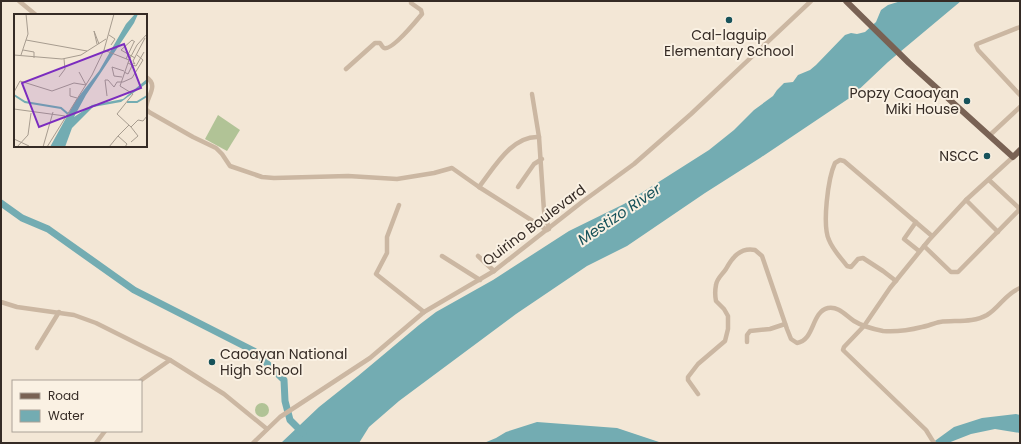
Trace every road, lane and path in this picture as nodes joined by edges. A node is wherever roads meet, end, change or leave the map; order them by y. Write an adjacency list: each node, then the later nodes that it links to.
1 (19, 1): 5 (street)
2 (411, 1): 7 (street)
3 (811, 1): 26 (street, Quirino Boulevard)
4 (846, 1): 14 (main road)
5 (35, 14)
6 (1020, 27): 10 (street)
7 (346, 69)
8 (147, 78): 11 (street)
9 (532, 94): 15 (street)
10 (1020, 95)
11 (147, 102)
12 (1020, 107): 14 (street)
13 (147, 110): 20 (street)
14 (990, 135): 17 (main road)
15 (540, 137): 18 (street); 20 (street)
16 (1020, 150): 17 (main road)
17 (1013, 157): 19 (street)
18 (542, 159): 21 (street); 26 (street)
19 (989, 180): 22 (street); 24 (street)
20 (479, 187): 26 (street)
21 (518, 187)
22 (966, 200): 27 (street); 28 (street)
23 (399, 205): 39 (street)
24 (1020, 209): 27 (street)
25 (916, 222): 28 (street); 30 (street); 35 (street)
26 (548, 229): 33 (street, Quirino Boulevard)
27 (998, 232): 29 (street)
28 (932, 236): 29 (street)
29 (924, 246): 30 (street)
30 (918, 252): 35 (street)
31 (442, 256): 34 (street)
32 (478, 256): 33 (street)
33 (494, 271): 34 (street, Quirino Boulevard)
34 (480, 280): 39 (street, Quirino Boulevard)
35 (896, 281): 41 (street)
36 (1020, 288): 41 (street)
37 (1, 302): 38 (street)
38 (59, 312): 43 (street); 44 (street)
39 (424, 312): 47 (street, Quirino Boulevard)
40 (785, 324): 41 (street); 42 (street); 46 (street)
41 (862, 328): 49 (street)
42 (747, 342)
43 (37, 348)
44 (170, 360): 45 (street); 47 (street)
45 (141, 380)
46 (698, 394)
47 (267, 429): 51 (street, Quirino Boulevard)
48 (104, 432): 50 (street)
49 (933, 441)
50 (96, 443)
51 (253, 443)

